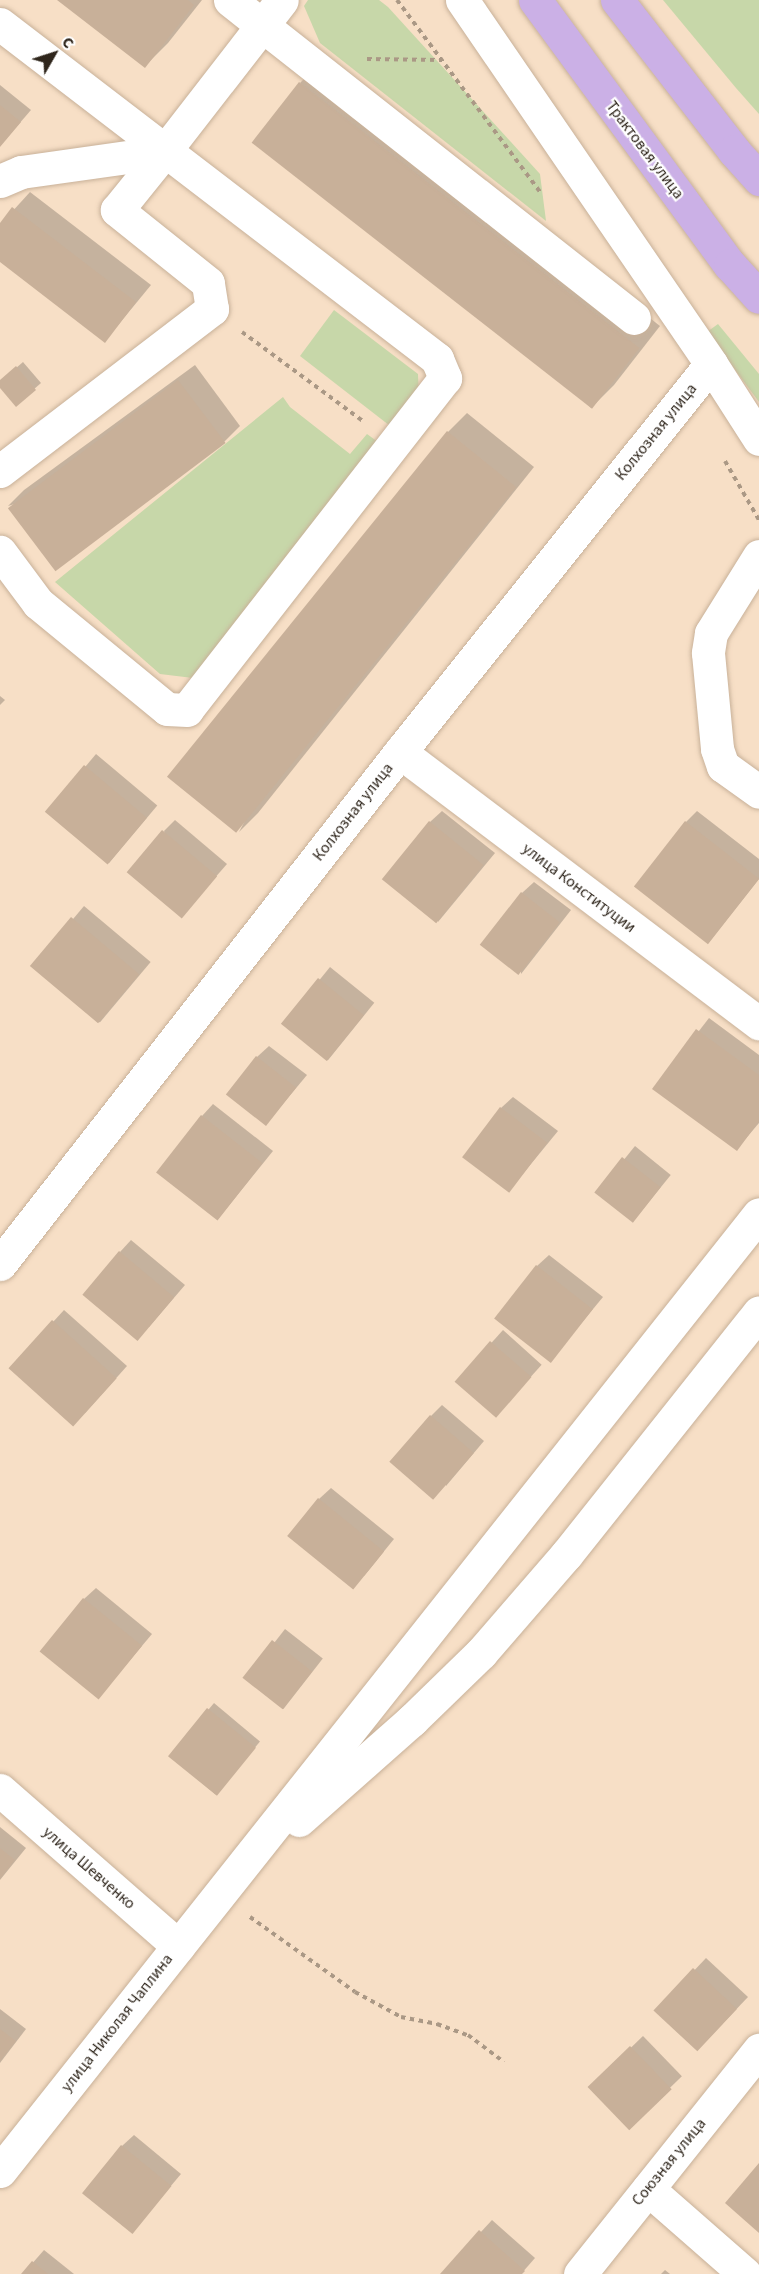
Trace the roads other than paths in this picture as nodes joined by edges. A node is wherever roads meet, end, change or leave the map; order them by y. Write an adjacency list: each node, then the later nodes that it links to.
1 (230, 0): 7 (street)
2 (282, 0): 7 (street)
3 (462, 0): 13 (street)
4 (535, 0): 11 (main road, Трактовая улица)
5 (617, 0): 9 (main road)
6 (0, 24): 8 (street)
7 (262, 25): 8 (street); 12 (street)
8 (164, 152): 10 (street); 15 (street); 16 (street)
9 (759, 179)
10 (0, 181)
11 (759, 297)
12 (634, 318)
13 (711, 364): 14 (street); 18 (street, Колхозная улица)
14 (759, 440)
15 (0, 471)
16 (0, 552)
17 (756, 571): 19 (street)
18 (400, 752): 20 (street, улица Конституции); 22 (street, Колхозная улица)
19 (759, 792)
20 (759, 1024)
21 (759, 1214): 25 (street)
22 (0, 1264)
23 (759, 1312): 25 (street)
24 (0, 1790): 26 (street, улица Шевченко)
25 (227, 1886): 26 (street, улица Николая Чаплина)
26 (178, 1946): 28 (street, улица Николая Чаплина)
27 (759, 2050): 29 (street, Союзная улица)
28 (0, 2170)
29 (648, 2189): 30 (street, Союзная улица); 31 (street)
30 (580, 2274)
31 (745, 2274)

